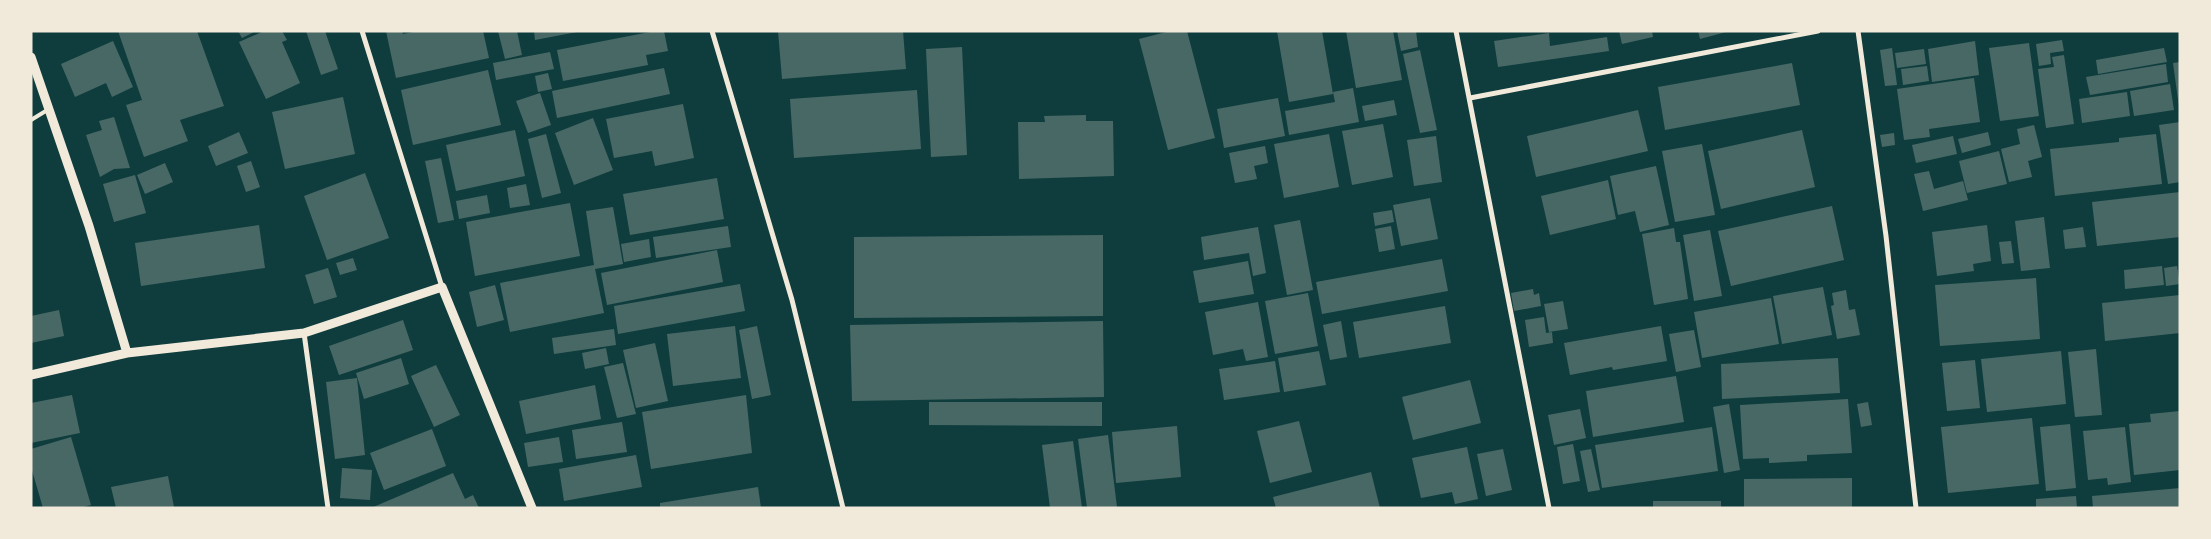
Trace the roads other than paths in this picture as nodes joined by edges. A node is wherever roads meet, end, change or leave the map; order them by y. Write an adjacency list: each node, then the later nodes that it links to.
1 (362, 31): 10 (street)
2 (712, 31): 16 (street)
3 (1456, 31): 7 (street)
4 (1818, 31): 7 (street)
5 (1858, 31): 18 (street)
6 (31, 57): 8 (street)
7 (1470, 98): 17 (street)
8 (49, 109): 9 (lane); 12 (street)
9 (31, 120)
10 (442, 288): 11 (street); 15 (street)
11 (304, 333): 12 (street); 14 (street)
12 (127, 353): 13 (street)
13 (31, 375)
14 (328, 508)
15 (532, 508)
16 (843, 508)
17 (1549, 508)
18 (1916, 508)

